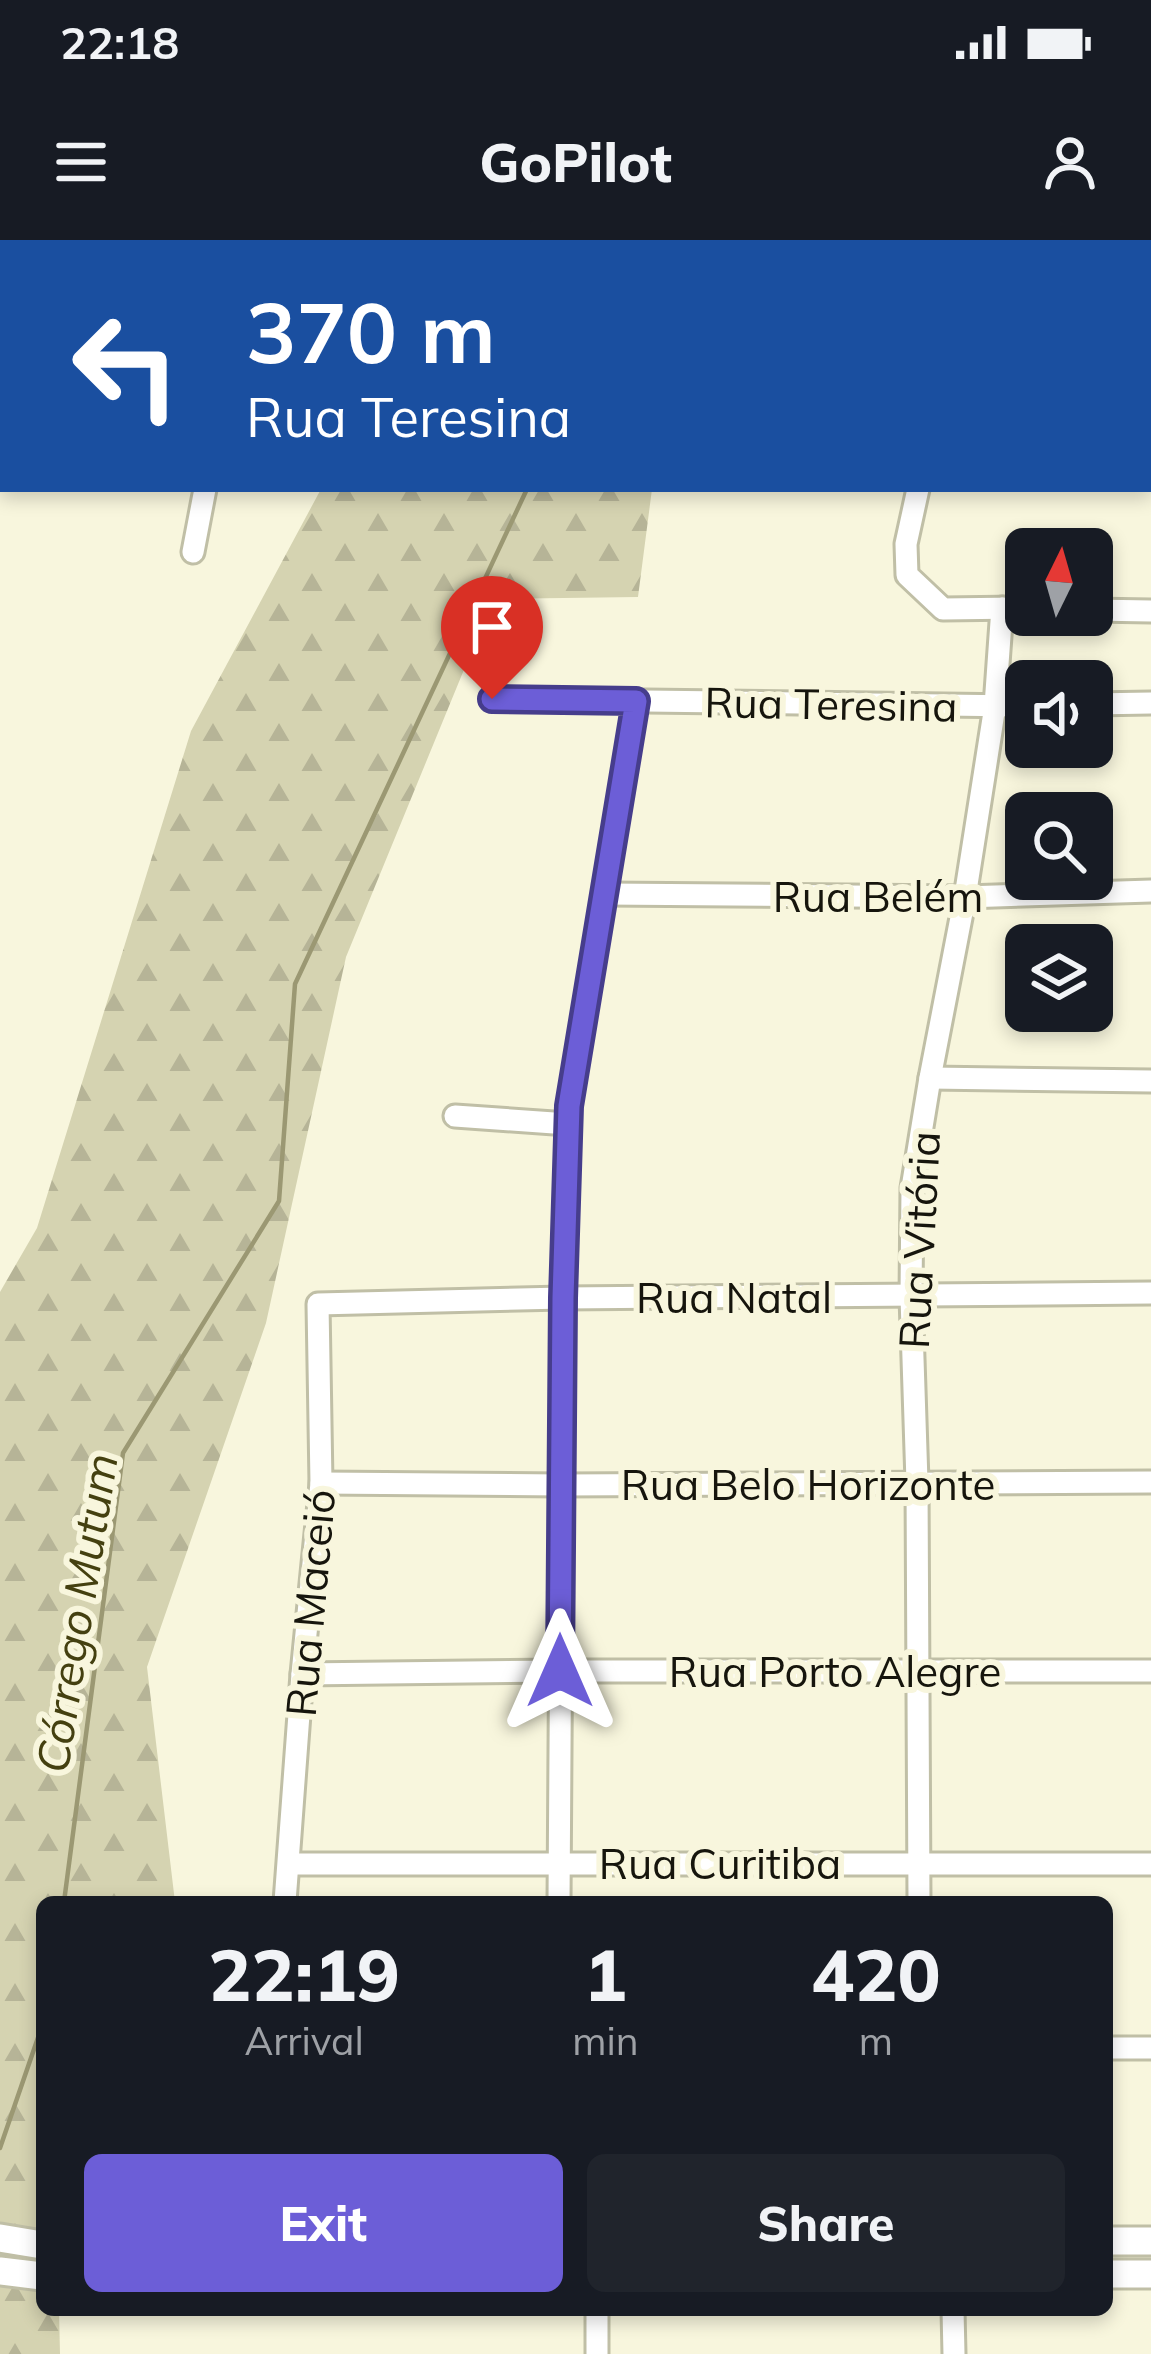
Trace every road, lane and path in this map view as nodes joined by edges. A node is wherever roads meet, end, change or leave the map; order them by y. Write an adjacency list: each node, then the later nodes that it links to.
1 (204, 492): 3 (street)
2 (917, 492): 4 (street)
3 (193, 552)
4 (1002, 608): 11 (street, Rua Vitória)
5 (1113, 610): 6 (street)
6 (1151, 611)
7 (492, 699): 8 (street, Rua Teresina)
8 (636, 701): 11 (street, Rua Teresina); 14 (street)
9 (1151, 703): 10 (street)
10 (1113, 704)
11 (995, 706): 12 (street, Rua Teresina); 15 (street, Rua Vitória)
12 (1005, 706)
13 (1151, 891): 15 (street, Rua Belém)
14 (605, 894): 15 (street, Rua Belém); 19 (street)
15 (965, 897): 16 (street, Rua Vitória)
16 (930, 1078): 17 (street); 21 (street, Rua Vitória)
17 (1151, 1081)
18 (455, 1116): 19 (street)
19 (568, 1124): 22 (street)
20 (1151, 1293): 21 (street, Rua Natal)
21 (911, 1297): 22 (street, Rua Natal); 24 (street, Rua Vitória)
22 (563, 1298): 23 (street, Rua Natal); 27 (street)
23 (318, 1304): 26 (street, Rua Maceió)
24 (916, 1482): 25 (street, Rua Belo Horizonte); 27 (street, Rua Belo Horizonte); 29 (street, Rua Vitória)
25 (1151, 1482)
26 (321, 1483): 27 (street, Rua Belo Horizonte); 31 (street, Rua Maceió)
27 (561, 1485): 28 (street)
28 (560, 1671): 29 (street, Rua Porto Alegre); 31 (street, Rua Porto Alegre); 32 (street)
29 (918, 1671): 30 (street, Rua Porto Alegre); 33 (street, Rua Vitória)
30 (1151, 1671)
31 (302, 1674): 34 (street, Rua Maceió)
32 (558, 1863): 33 (street, Rua Curitiba); 34 (street, Rua Curitiba); 37 (street)
33 (919, 1863): 35 (street, Rua Curitiba); 38 (street, Rua Vitória)
34 (290, 1864): 36 (street, Rua Maceió)
35 (1151, 1864)
36 (286, 1896)
37 (559, 1896)
38 (919, 1896)
39 (1113, 2048): 40 (street)
40 (1151, 2048)
41 (0, 2237): 43 (main road)
42 (1127, 2241): 45 (main road)
43 (36, 2244)
44 (0, 2271): 46 (main road)
45 (1129, 2274)
46 (36, 2275)
47 (597, 2316): 49 (street)
48 (953, 2316): 50 (street)
49 (596, 2354)
50 (954, 2354)

